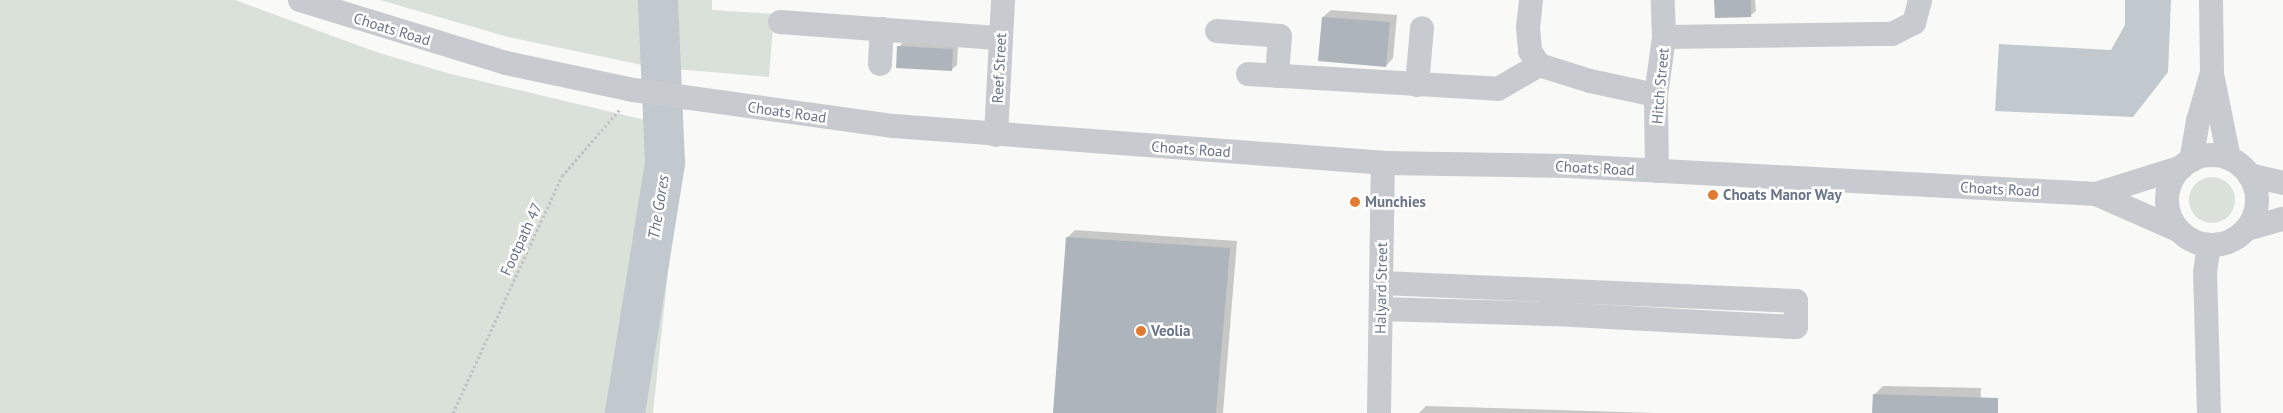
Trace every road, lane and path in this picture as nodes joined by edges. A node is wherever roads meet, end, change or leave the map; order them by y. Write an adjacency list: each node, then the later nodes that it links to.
1 (300, 0): 19 (street, Choats Road)
2 (1003, 0): 12 (street, Reef Street)
3 (1531, 0): 14 (street)
4 (1663, 0): 11 (street, Hitch Street)
5 (1920, 0): 11 (street)
6 (2210, 0): 16 (street)
7 (780, 22): 9 (street)
8 (1422, 28): 18 (street)
9 (882, 29): 12 (street); 13 (street)
10 (1217, 31): 17 (street)
11 (1664, 37): 20 (street, Hitch Street)
12 (1000, 38): 21 (street, Reef Street)
13 (880, 64)
14 (1539, 65): 18 (street); 20 (street)
15 (1248, 74): 17 (street)
16 (2212, 74): 22 (street); 24 (street)
17 (1276, 76): 18 (street)
18 (1417, 84)
19 (633, 90): 21 (street, Choats Road); 35 (path, Footpath 47)
20 (1656, 95): 25 (street, Hitch Street)
21 (996, 135): 23 (street, Choats Road)
22 (2229, 158): 24 (street); 26 (street)
23 (1384, 163): 25 (street, Choats Road); 33 (street, Halyard Street)
24 (2187, 164): 28 (street, Choats Road); 31 (street)
25 (1657, 171): 28 (street, Choats Road)
26 (2249, 175): 27 (street); 30 (street)
27 (2283, 183)
28 (2096, 194): 31 (street, Choats Road)
29 (2283, 219): 30 (street)
30 (2247, 229): 32 (street)
31 (2178, 230): 32 (street)
32 (2209, 245): 37 (street)
33 (1381, 283): 34 (street, Halyard Street); 34 (street)
34 (1381, 310): 36 (street, Halyard Street)
35 (453, 413)
36 (1379, 413)
37 (2208, 413)

